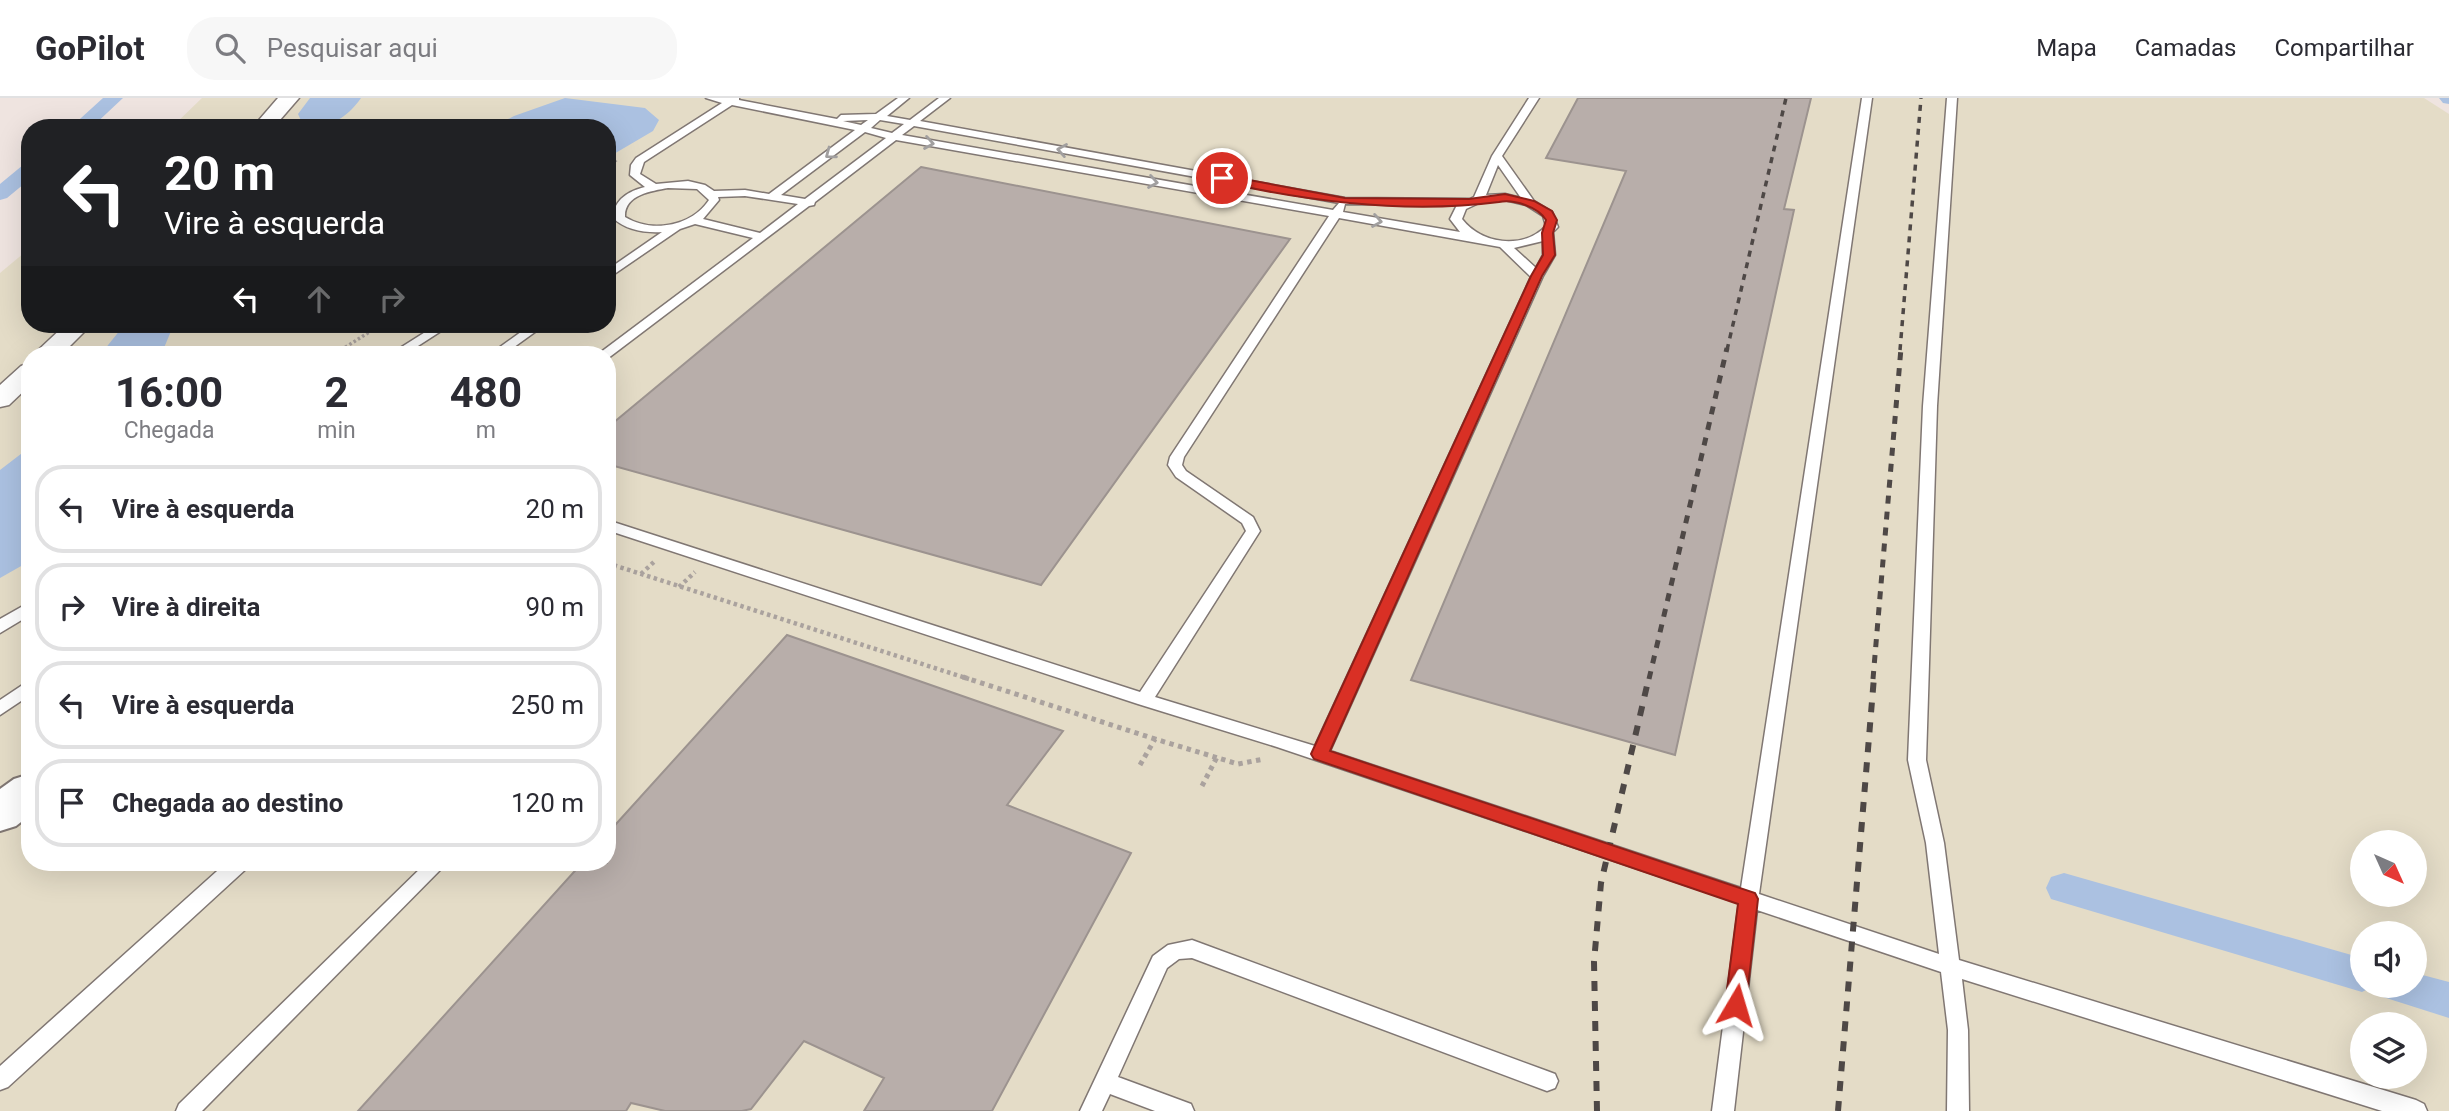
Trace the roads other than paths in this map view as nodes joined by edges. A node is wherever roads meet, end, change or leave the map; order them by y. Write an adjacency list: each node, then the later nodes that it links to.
1 (289, 98): 10 (street)
2 (711, 98): 8 (lane)
3 (904, 98): 9 (lane)
4 (945, 98): 12 (lane)
5 (1534, 98): 15 (lane)
6 (1867, 98): 56 (lane)
7 (1952, 98): 57 (lane)
8 (733, 100): 11 (lane); 18 (lane)
9 (878, 117): 11 (lane); 12 (lane); 13 (lane)
10 (270, 119)
11 (824, 119): 13 (lane)
12 (913, 123): 14 (lane); 16 (lane, one-way to 12)
13 (862, 130): 14 (lane); 20 (lane, one-way to 20)
14 (895, 137): 17 (lane, one-way to 17); 23 (lane)
15 (1497, 156): 22 (lane); 24 (lane)
16 (1122, 160): 17 (lane); 21 (lane)
17 (1108, 174): 25 (lane, one-way to 25)
18 (653, 187): 19 (lane); 26 (lane)
19 (712, 194): 20 (lane); 28 (lane)
20 (773, 196): 23 (lane)
21 (1345, 201): 22 (lane); 25 (lane)
22 (1474, 201): 24 (lane); 32 (lane)
23 (810, 203): 31 (lane)
24 (1530, 203): 30 (lane)
25 (1335, 213): 32 (lane, one-way to 32); 49 (lane)
26 (619, 218): 27 (lane); 29 (lane)
27 (616, 220)
28 (693, 220): 29 (lane); 31 (lane)
29 (680, 225): 34 (lane)
30 (1548, 233): 33 (lane); 35 (lane)
31 (764, 237): 42 (lane)
32 (1476, 238): 33 (lane)
33 (1503, 244): 35 (lane)
34 (616, 270)
35 (1536, 276): 51 (lane)
36 (70, 333): 39 (street)
37 (431, 333): 40 (lane)
38 (527, 333): 41 (lane)
39 (56, 346)
40 (410, 346)
41 (508, 346)
42 (616, 348)
43 (21, 379): 44 (street)
44 (0, 399)
45 (616, 528): 49 (lane)
46 (21, 613): 47 (lane)
47 (0, 627)
48 (21, 694): 50 (lane)
49 (1144, 700): 51 (lane)
50 (0, 709)
51 (1320, 754): 56 (lane)
52 (21, 797): 53 (street)
53 (0, 813)
54 (230, 871): 58 (lane)
55 (430, 871): 62 (lane)
56 (1749, 899): 57 (lane); 65 (lane)
57 (1949, 966): 61 (lane); 66 (lane)
58 (0, 1080)
59 (1547, 1081): 60 (lane)
60 (1105, 1082): 63 (lane); 64 (lane)
61 (2382, 1105): 67 (lane)
62 (187, 1111)
63 (1091, 1111)
64 (1183, 1111)
65 (1723, 1111)
66 (1958, 1111)
67 (2416, 1111)

